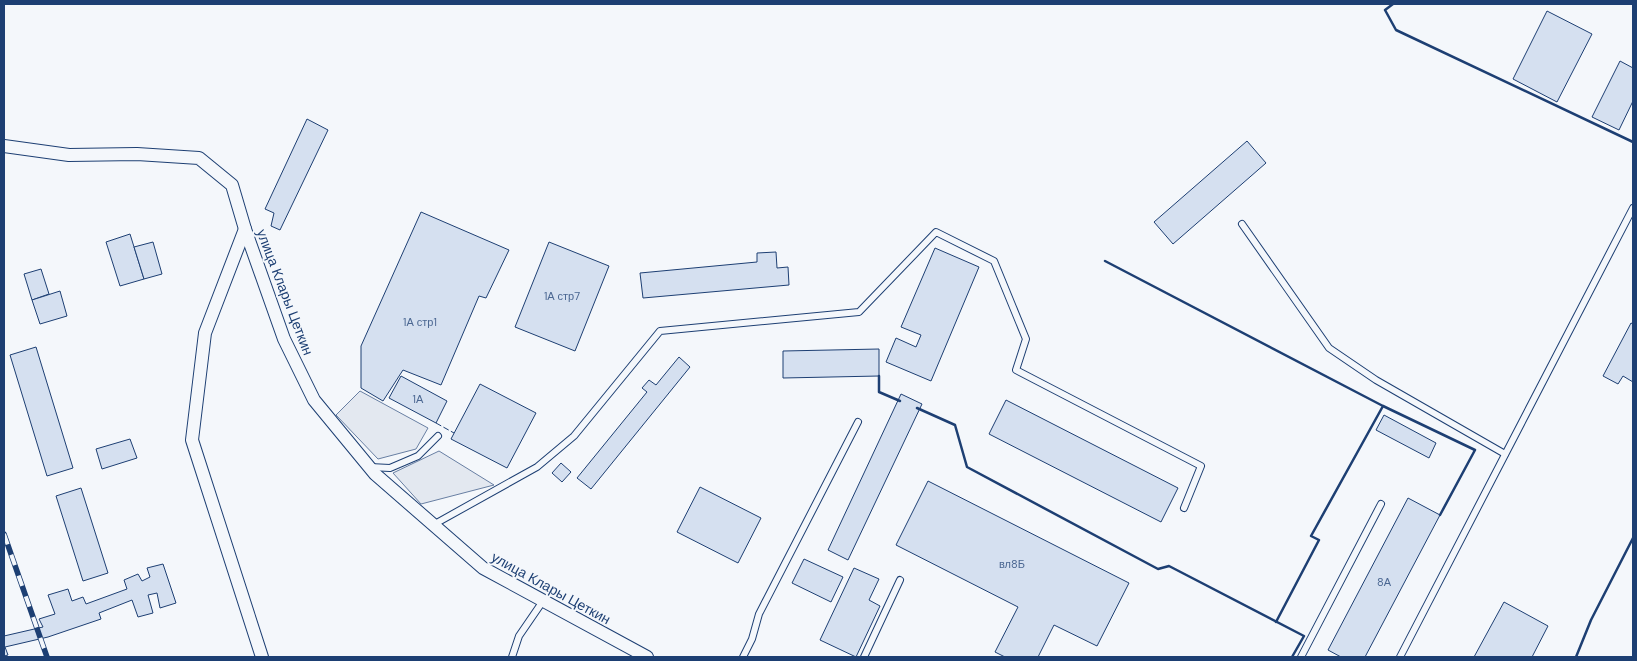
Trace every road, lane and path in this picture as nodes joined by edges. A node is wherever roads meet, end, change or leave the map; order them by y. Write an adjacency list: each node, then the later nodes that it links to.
1 (4, 146): 4 (street, улица Клары Цеткин)
2 (1633, 208): 7 (lane)
3 (1242, 224): 7 (lane)
4 (246, 229): 8 (street, улица Клары Цеткин); 14 (street)
5 (858, 422): 17 (lane)
6 (438, 436): 8 (lane)
7 (1505, 454): 20 (lane)
8 (369, 467): 11 (street, улица Клары Цеткин)
9 (1381, 504): 19 (lane)
10 (1184, 508): 11 (lane)
11 (433, 525): 13 (street, улица Клары Цеткин)
12 (900, 580): 18 (lane)
13 (542, 601): 15 (lane); 16 (street, улица Клары Цеткин)
14 (262, 657)
15 (512, 657)
16 (647, 657)
17 (743, 657)
18 (864, 657)
19 (1301, 657)
20 (1400, 657)

